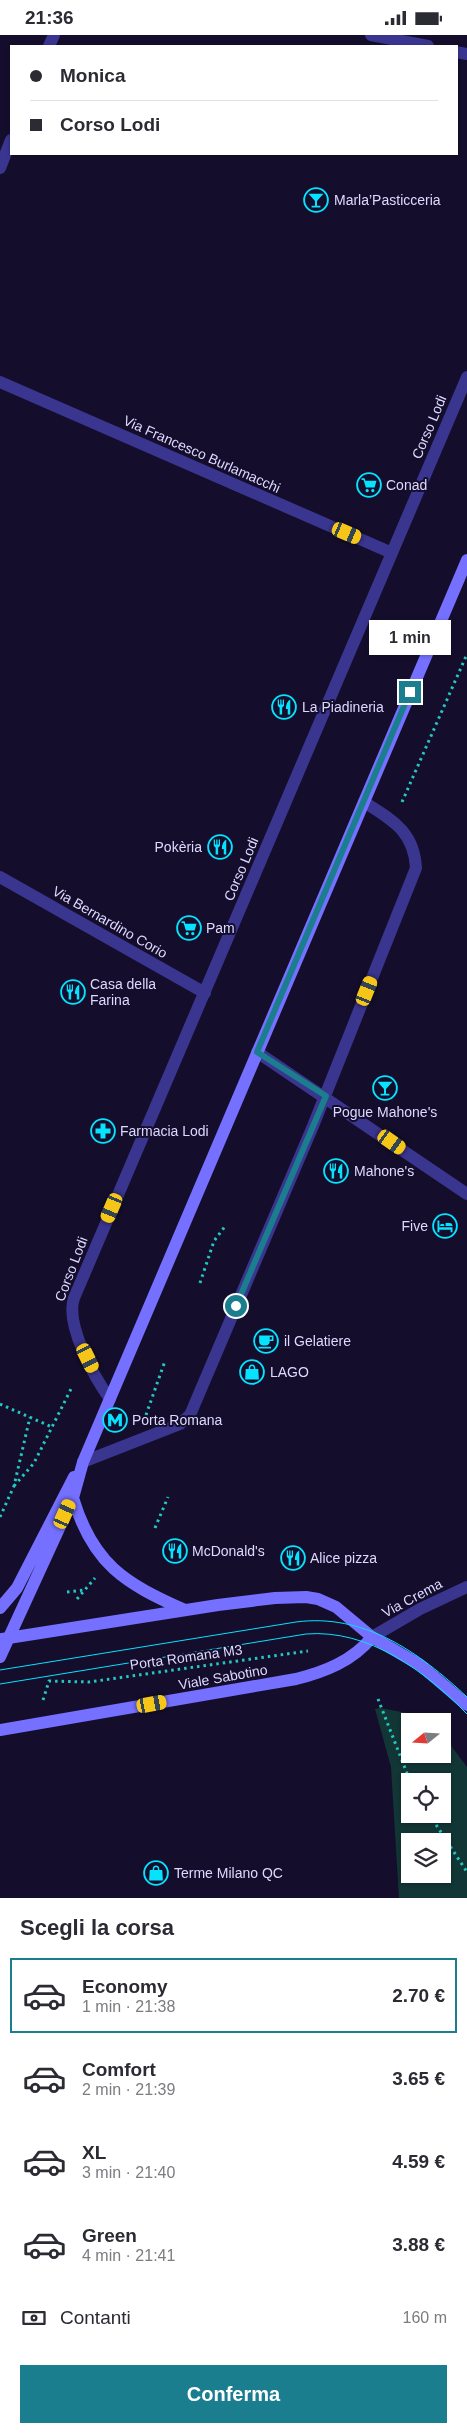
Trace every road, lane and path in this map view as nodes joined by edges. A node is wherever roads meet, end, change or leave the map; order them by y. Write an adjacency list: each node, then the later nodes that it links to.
1 (372, 35): 2 (street)
2 (423, 45)
3 (10, 143): 4 (street)
4 (0, 168)
5 (467, 377): 7 (street, Corso Lodi)
6 (0, 382): 7 (street, Via Francesco Burlamacchi)
7 (392, 553): 13 (street, Corso Lodi)
8 (467, 560): 10 (main road)
9 (467, 654): 11 (path)
10 (364, 802): 11 (street); 14 (main road)
11 (394, 820): 15 (street)
12 (0, 877): 13 (street, Via Bernardino Corio)
13 (205, 993): 21 (street, Corso Lodi)
14 (257, 1052): 15 (street); 21 (main road)
15 (326, 1096): 16 (street); 26 (street)
16 (467, 1194)
17 (226, 1225): 18 (path)
18 (200, 1283)
19 (166, 1361): 24 (path)
20 (72, 1387): 25 (path)
21 (110, 1399): 26 (main road)
22 (0, 1404): 23 (path)
23 (30, 1417): 25 (path); 27 (path)
24 (144, 1420)
25 (52, 1427): 27 (path)
26 (83, 1462): 29 (main road); 37 (main road)
27 (14, 1486): 30 (path)
28 (168, 1497): 31 (path)
29 (73, 1498): 38 (main road); 40 (main road)
30 (0, 1517)
31 (155, 1528)
32 (97, 1575): 34 (path)
33 (467, 1587): 39 (street, Via Crema)
34 (84, 1590): 35 (path); 36 (path)
35 (67, 1592)
36 (77, 1599)
37 (0, 1608)
38 (185, 1610): 39 (main road); 40 (main road)
39 (372, 1637): 44 (main road); 46 (main road, Viale Sabotino)
40 (4, 1639): 42 (main road)
41 (316, 1650): 45 (path, Porta Romana M3)
42 (0, 1657)
43 (378, 1699): 47 (path)
44 (467, 1705)
45 (40, 1709)
46 (0, 1730)
47 (407, 1773)
48 (435, 1823): 49 (path)
49 (467, 1872)

